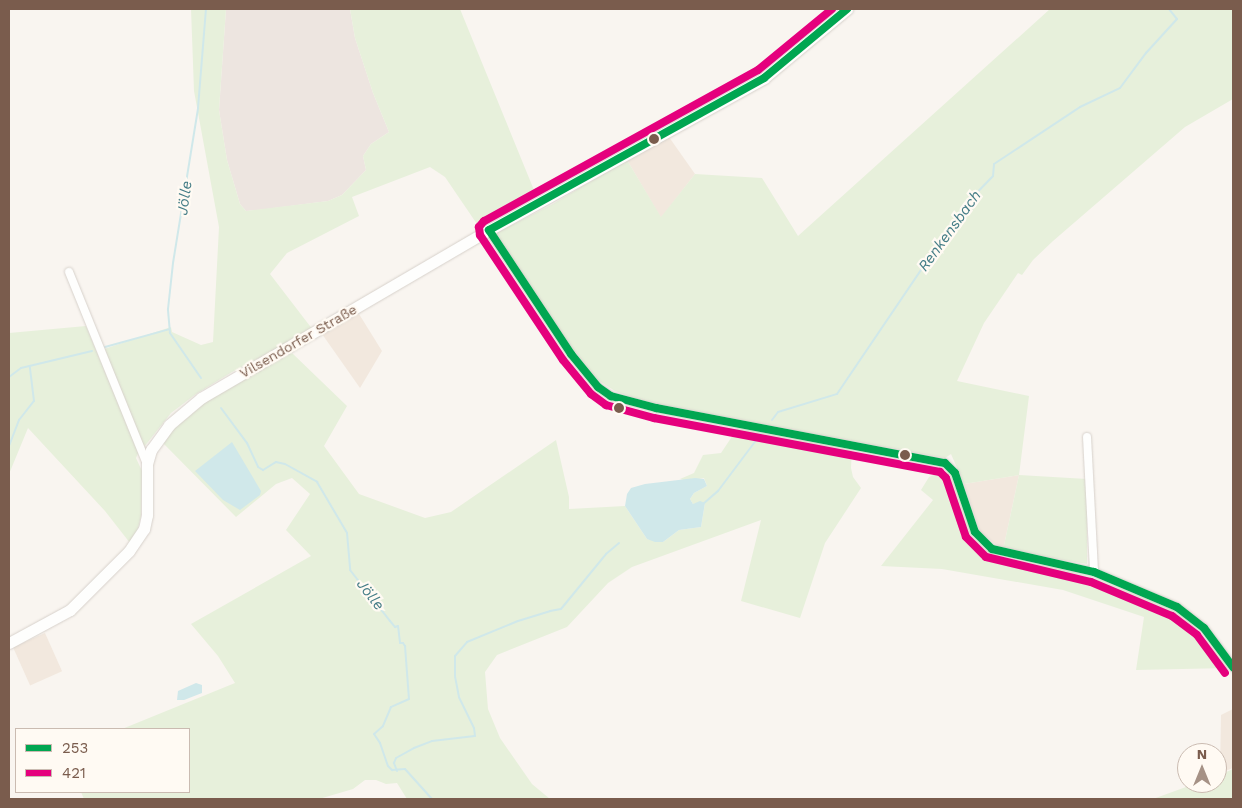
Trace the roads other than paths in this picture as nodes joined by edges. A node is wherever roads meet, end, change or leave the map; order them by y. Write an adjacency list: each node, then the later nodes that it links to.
1 (847, 9): 2 (street, Vilsendorfer Straße)
2 (489, 230): 5 (street, Vilsendorfer Straße); 6 (street)
3 (69, 272): 5 (street)
4 (1087, 437): 6 (street)
5 (147, 464): 7 (street)
6 (1094, 572): 8 (street)
7 (9, 643)
8 (1233, 667)

